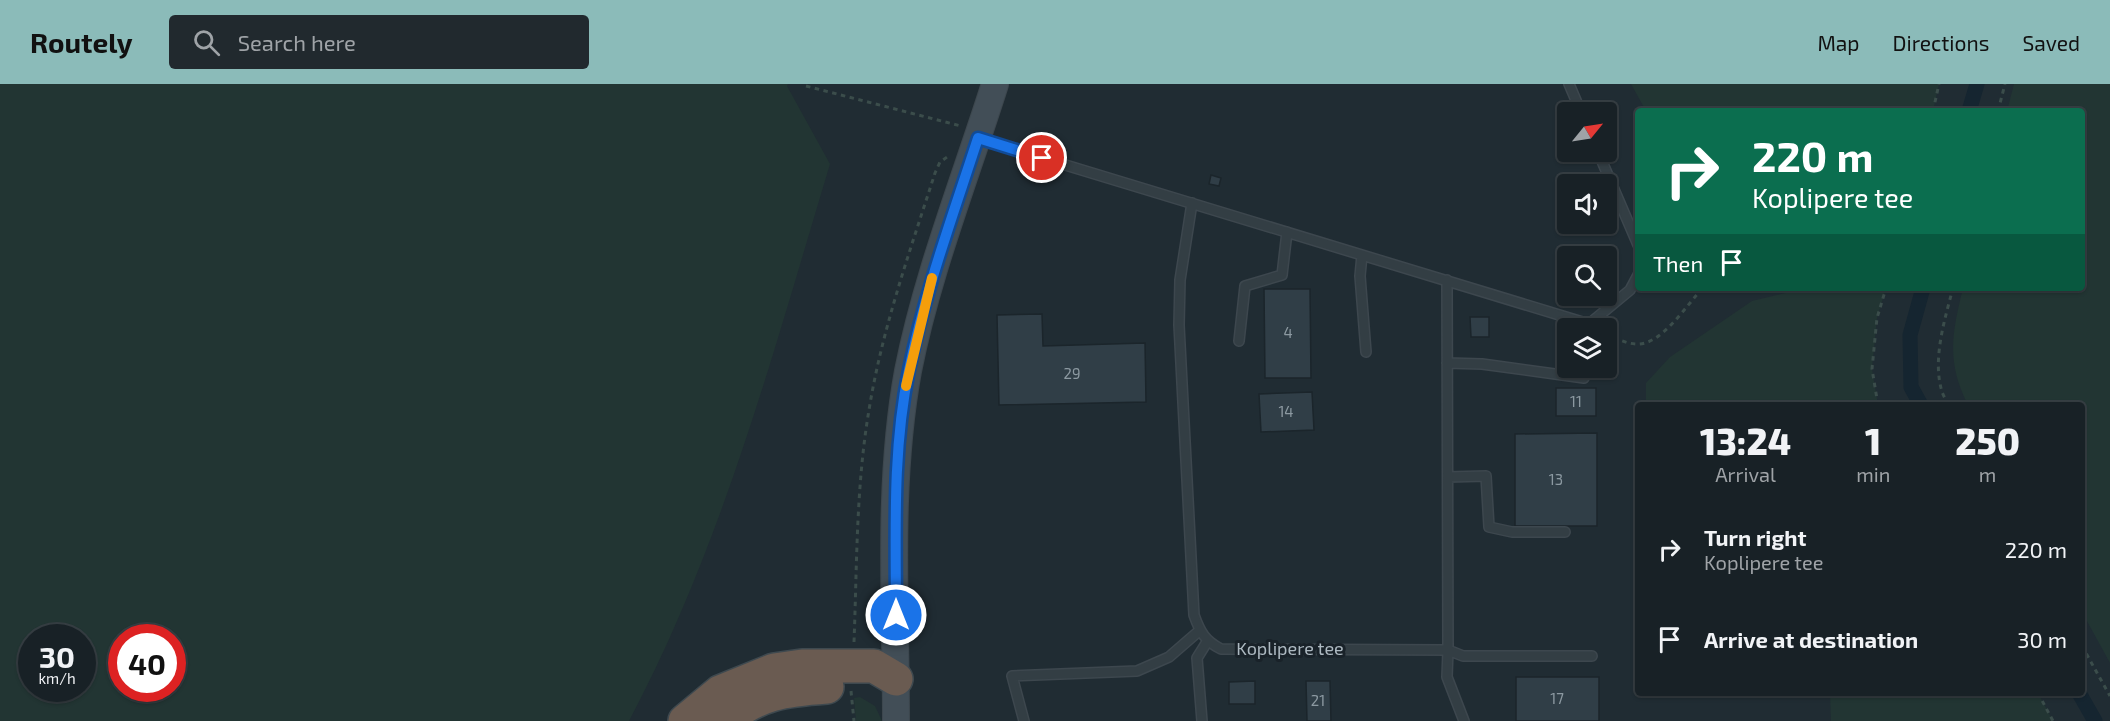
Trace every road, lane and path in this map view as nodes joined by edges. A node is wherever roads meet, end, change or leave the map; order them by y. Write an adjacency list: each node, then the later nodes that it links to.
1 (995, 84): 9 (street)
2 (1569, 84): 6 (lane)
3 (1939, 84): 7 (path)
4 (2005, 84): 8 (path)
5 (806, 86): 9 (path)
6 (1577, 102)
7 (1934, 108)
8 (1999, 108)
9 (979, 135): 11 (lane); 34 (street)
10 (1602, 162): 13 (lane)
11 (1192, 203): 12 (lane); 29 (lane)
12 (1287, 232): 14 (lane); 21 (lane)
13 (1635, 238)
14 (1362, 255): 15 (lane); 22 (lane)
15 (1447, 280): 16 (lane); 23 (lane)
16 (1635, 281)
17 (1700, 291): 20 (path)
18 (1885, 291): 25 (path)
19 (1952, 291): 26 (path)
20 (1617, 339)
21 (1239, 341)
22 (1366, 352)
23 (1447, 363): 24 (lane); 27 (lane)
24 (1557, 374)
25 (1878, 402)
26 (1948, 402)
27 (1448, 477): 28 (lane); 31 (lane)
28 (1565, 532)
29 (1199, 632): 30 (lane); 42 (lane)
30 (1208, 642): 31 (lane, Koplipere tee); 43 (lane)
31 (1448, 650): 33 (lane, Koplipere tee); 44 (lane)
32 (2085, 651): 37 (path)
33 (1592, 657)
34 (896, 679): 38 (highway); 39 (highway); 41 (street)
35 (851, 695): 40 (path)
36 (2040, 696): 45 (path)
37 (2110, 696)
38 (685, 721)
39 (724, 721)
40 (854, 721)
41 (896, 721)
42 (1023, 721)
43 (1202, 721)
44 (1464, 721)
45 (2053, 721)

